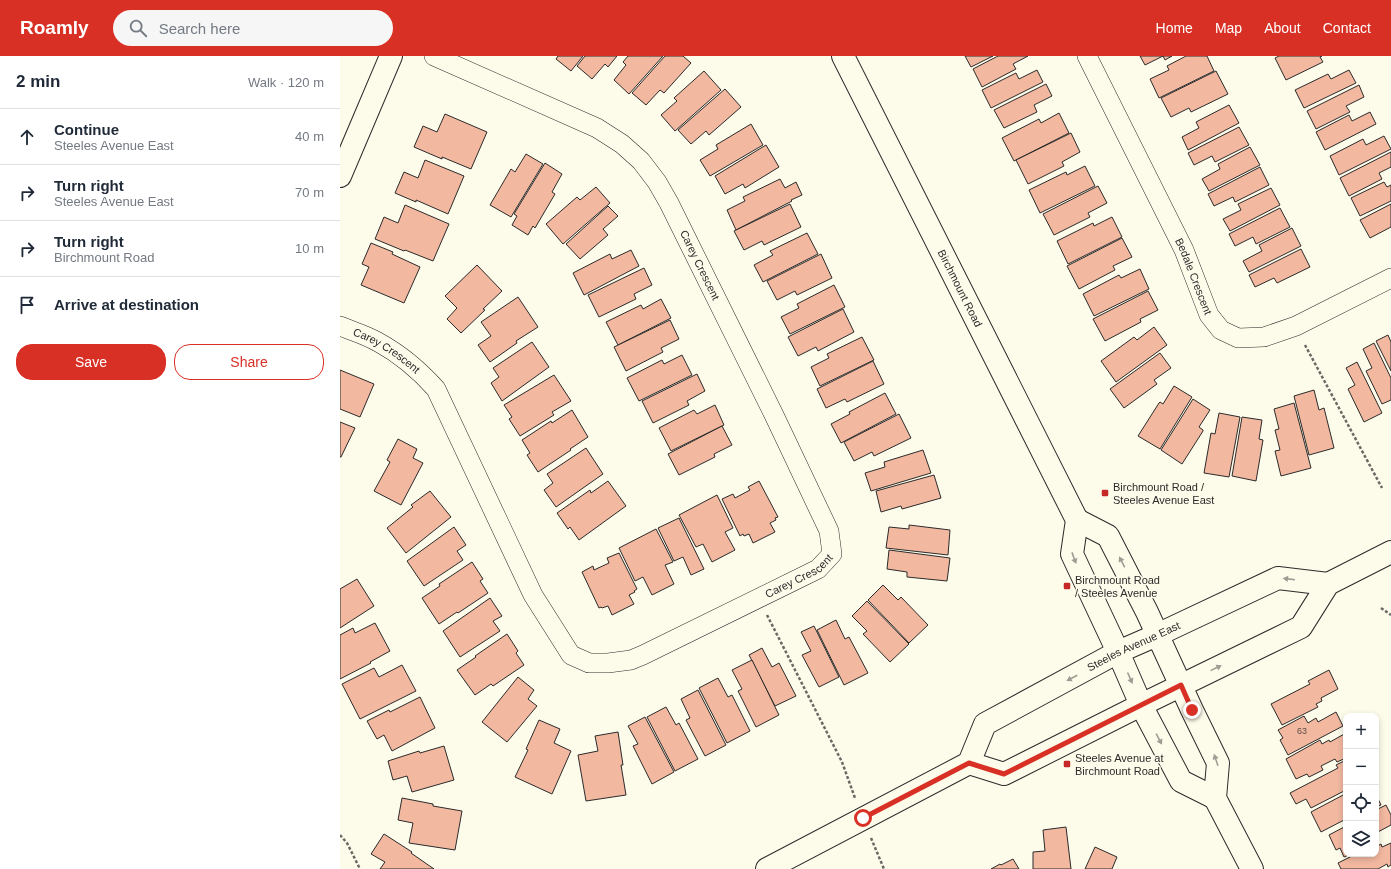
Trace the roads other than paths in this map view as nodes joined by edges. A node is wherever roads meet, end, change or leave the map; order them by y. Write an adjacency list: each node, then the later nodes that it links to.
1 (391, 56): 5 (main road)
2 (434, 56): 7 (street, Carey Crescent)
3 (843, 56): 8 (main road, Birchmount Road)
4 (1087, 56): 6 (street, Bedale Crescent)
5 (340, 176)
6 (1391, 278)
7 (340, 326)
8 (1076, 520): 11 (main road, one-way to 8); 12 (main road, one-way to 12)
9 (1391, 552): 10 (main road)
10 (1328, 584): 11 (main road, Steeles Avenue East, one-way to 11); 13 (main road, one-way to 10)
11 (1157, 635): 12 (main road, Steeles Avenue East); 13 (main road)
12 (1118, 652): 14 (main road, one-way to 14); 15 (main road, Steeles Avenue East, one-way to 15)
13 (1181, 685): 14 (main road); 16 (main road, one-way to 13)
14 (1141, 704): 15 (main road); 16 (main road, one-way to 16)
15 (969, 763): 17 (main road)
16 (1215, 798): 18 (main road)
17 (767, 869)
18 (1252, 869)

